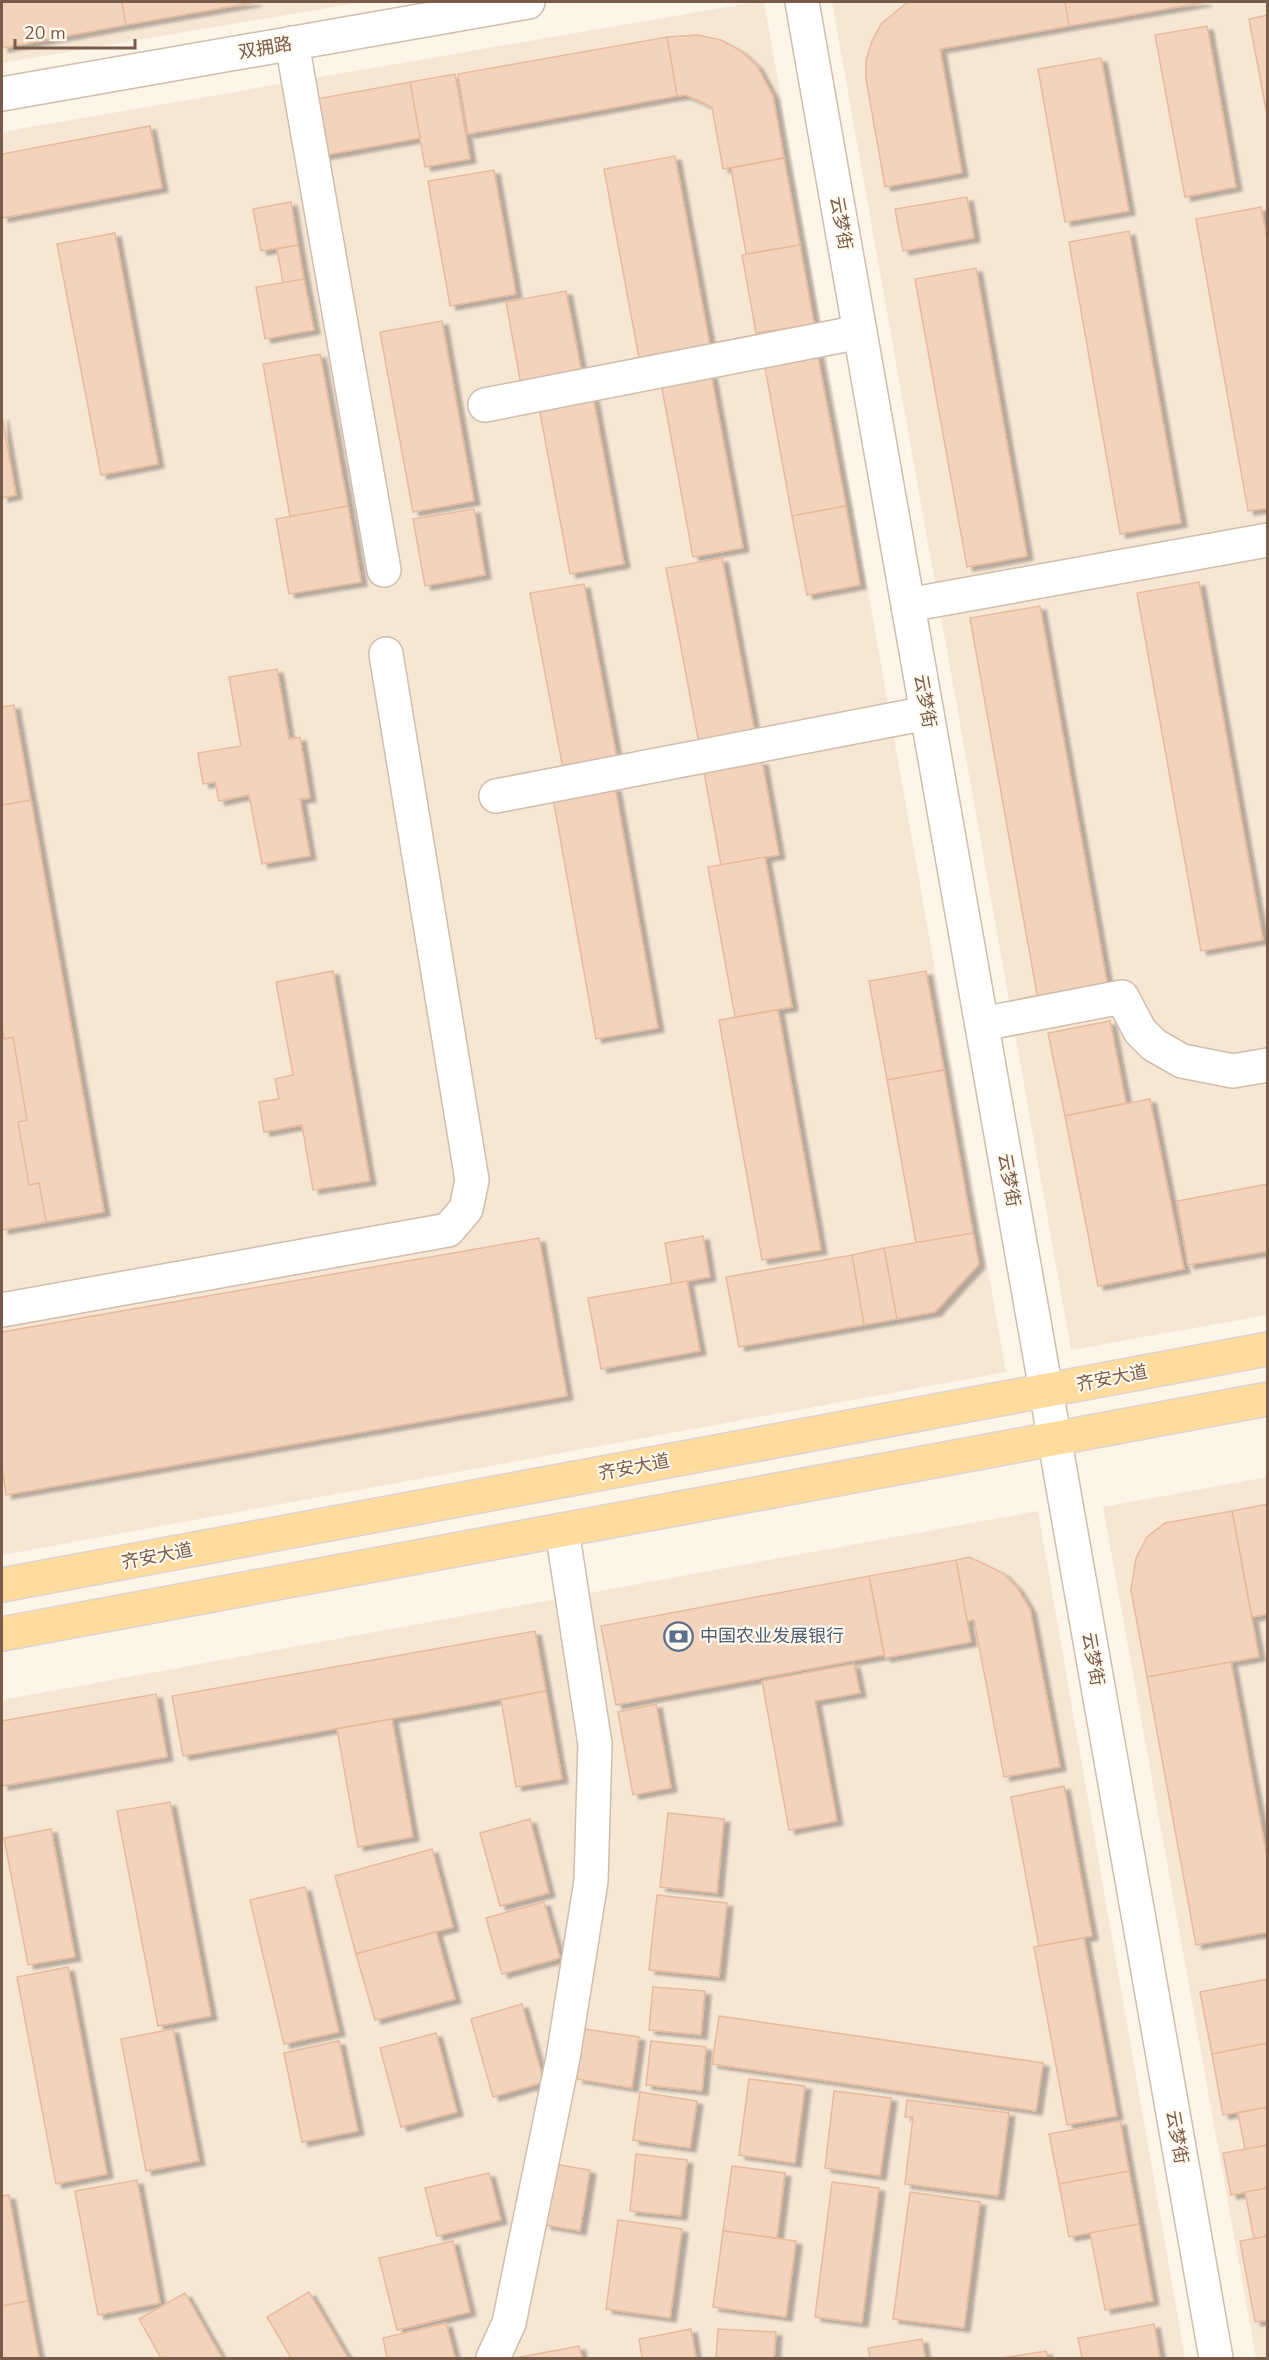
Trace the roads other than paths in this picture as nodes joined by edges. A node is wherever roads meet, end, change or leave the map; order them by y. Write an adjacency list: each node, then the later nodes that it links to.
1 (528, 2): 3 (street, 双拥路)
2 (802, 2): 5 (street, 云梦街)
3 (292, 43): 4 (street, 双拥路); 8 (street)
4 (2, 94)
5 (860, 332): 6 (street); 9 (street, 云梦街)
6 (485, 405)
7 (1268, 540): 9 (street)
8 (384, 570)
9 (908, 605): 11 (street, 云梦街)
10 (386, 654): 15 (street)
11 (927, 713): 12 (street); 13 (street, 云梦街)
12 (496, 796)
13 (982, 1023): 14 (street); 17 (street, 云梦街)
14 (1268, 1065)
15 (2, 1310)
16 (1268, 1349): 17 (main road, 齐安大道)
17 (1046, 1391): 19 (street, 云梦街); 21 (main road, 齐安大道)
18 (1268, 1399): 19 (main road)
19 (1055, 1438): 20 (main road); 24 (street, 云梦街)
20 (562, 1530): 22 (main road); 23 (street)
21 (2, 1585)
22 (2, 1634)
23 (493, 2358)
24 (1216, 2358)

